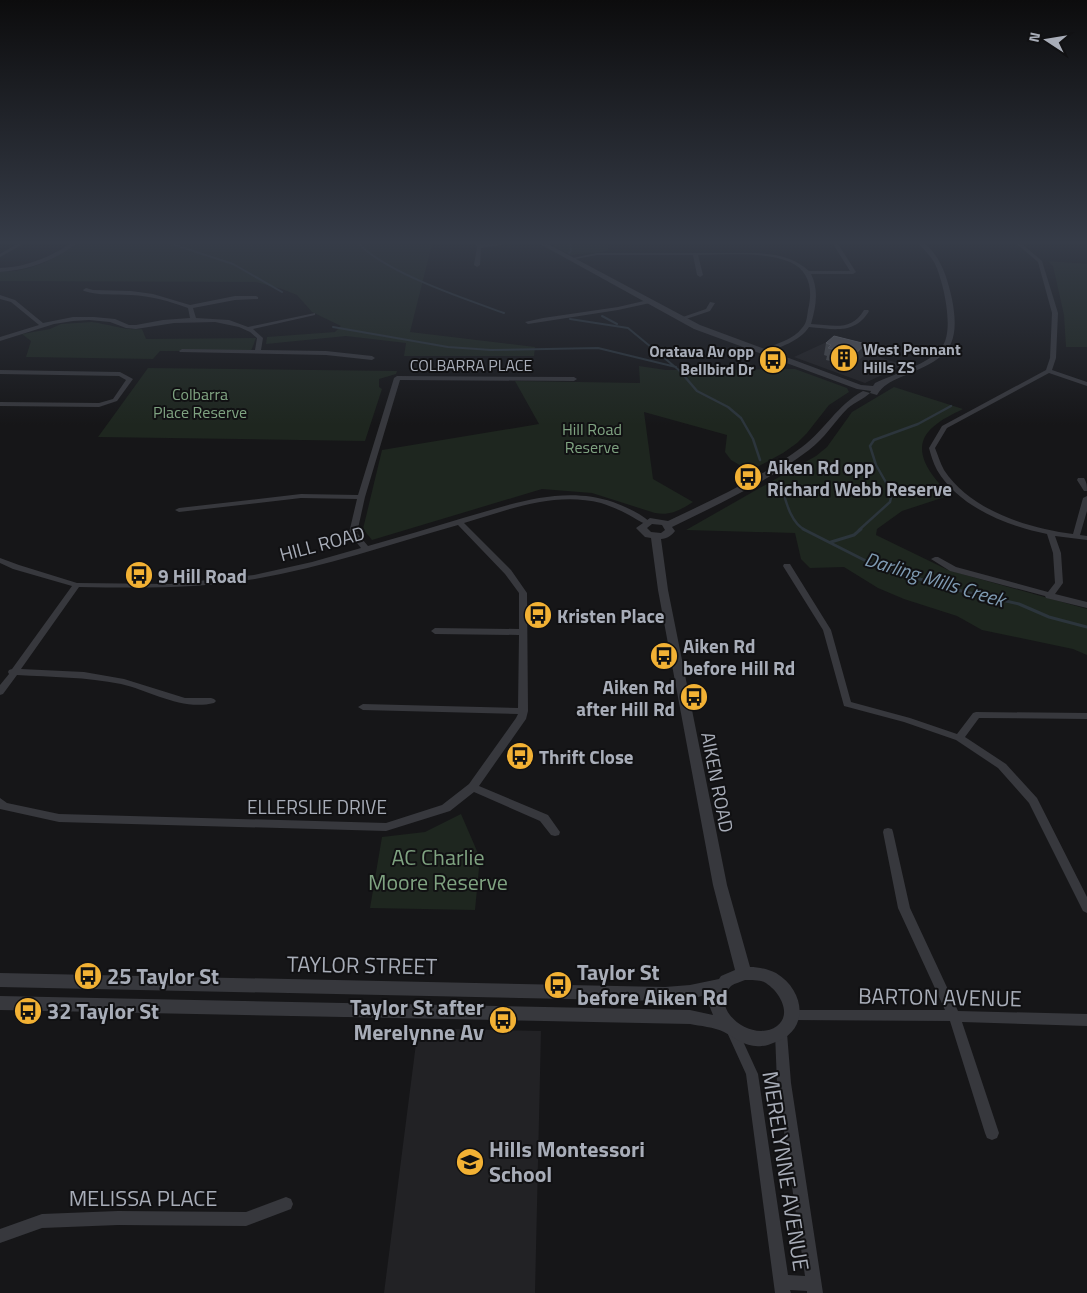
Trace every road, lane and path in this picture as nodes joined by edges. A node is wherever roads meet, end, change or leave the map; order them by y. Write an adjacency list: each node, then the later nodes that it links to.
1 (17, 304): 16 (street)
2 (184, 304): 10 (street)
3 (203, 304): 10 (street)
4 (640, 304): 15 (street)
5 (652, 304): 13 (street)
6 (711, 304): 13 (street)
7 (812, 304): 17 (street)
8 (948, 304): 28 (street)
9 (1052, 304): 24 (street)
10 (190, 307): 14 (street)
11 (866, 311): 17 (street)
12 (313, 314): 18 (street)
13 (680, 319): 21 (street)
14 (194, 321): 16 (street); 18 (street)
15 (528, 322)
16 (41, 324): 19 (street)
17 (808, 324): 21 (street)
18 (250, 328): 22 (street)
19 (0, 339)
20 (182, 351): 22 (street)
21 (764, 351): 28 (street)
22 (258, 352): 23 (street)
23 (372, 358)
24 (1049, 371): 27 (street); 38 (street)
25 (0, 372): 29 (street)
26 (574, 379): 32 (street, COLBARRA PLACE)
27 (1087, 384)
28 (868, 390): 37 (street)
29 (0, 404)
30 (1081, 480): 31 (street)
31 (1087, 489)
32 (361, 497): 34 (street); 42 (street, COLBARRA PLACE)
33 (1087, 498): 40 (street)
34 (179, 510)
35 (460, 522): 36 (street, HILL ROAD); 42 (street, HILL ROAD); 50 (street, ELLERSLIE DRIVE)
36 (646, 522): 37 (street); 39 (street)
37 (668, 525): 39 (street)
38 (1050, 532): 40 (street); 47 (street)
39 (656, 536): 63 (street, AIKEN ROAD)
40 (1076, 537): 41 (street)
41 (1087, 538)
42 (365, 548): 46 (street, HILL ROAD)
43 (935, 559): 47 (street)
44 (0, 560): 46 (street, HILL ROAD)
45 (787, 566): 57 (street)
46 (77, 585): 51 (street)
47 (1049, 596): 48 (street)
48 (1087, 605)
49 (435, 631): 50 (street)
50 (524, 632): 55 (street, ELLERSLIE DRIVE)
51 (12, 672): 52 (street); 53 (street)
52 (0, 692)
53 (211, 701)
54 (363, 707): 55 (street)
55 (523, 711): 58 (street, ELLERSLIE DRIVE)
56 (1087, 716): 57 (street)
57 (958, 738): 62 (street)
58 (473, 787): 59 (street, ELLERSLIE DRIVE); 60 (street)
59 (0, 802)
60 (555, 832)
61 (888, 832): 68 (street)
62 (1087, 908)
63 (744, 973): 65 (street); 67 (street)
64 (0, 980): 65 (street, TAYLOR STREET)
65 (722, 985): 70 (street)
66 (0, 1003): 70 (street)
67 (792, 1015): 68 (street, BARTON AVENUE); 71 (street)
68 (954, 1016): 69 (street, BARTON AVENUE); 72 (street)
69 (1087, 1020)
70 (729, 1027): 71 (street); 75 (street, MERELYNNE AVENUE)
71 (781, 1033): 76 (street, MERELYNNE AVENUE)
72 (992, 1133)
73 (286, 1204): 74 (street, MELISSA PLACE)
74 (0, 1236)
75 (782, 1288): 76 (street)
76 (814, 1289)

